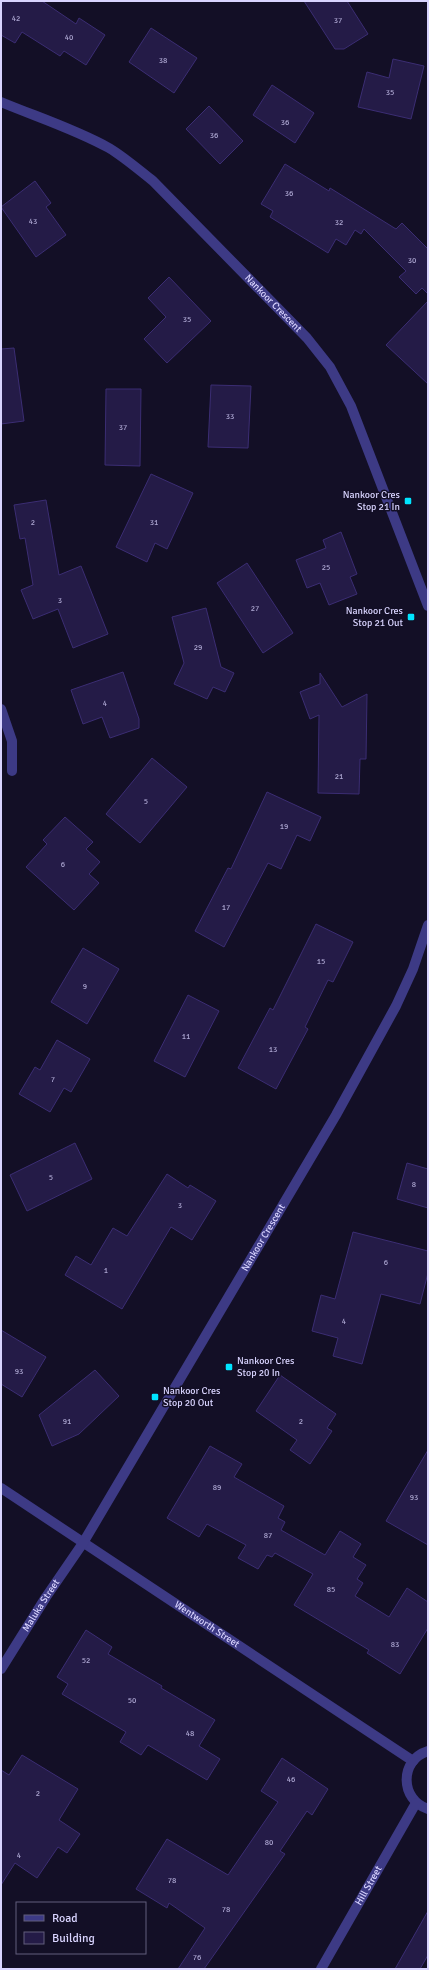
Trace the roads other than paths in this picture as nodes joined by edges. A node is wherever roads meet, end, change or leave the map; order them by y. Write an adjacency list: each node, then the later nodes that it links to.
1 (1, 102): 2 (street, Nankoor Crescent)
2 (428, 606)
3 (1, 710): 4 (street)
4 (12, 771)
5 (428, 925): 7 (street, Nankoor Crescent)
6 (1, 1488): 7 (street, Wentworth Street)
7 (83, 1543): 8 (street, Maluka Street); 10 (street, Wentworth Street)
8 (1, 1669)
9 (428, 1751): 10 (street)
10 (413, 1761): 11 (street)
11 (416, 1803): 12 (street); 13 (street, Hill Street)
12 (428, 1809)
13 (321, 1969)

